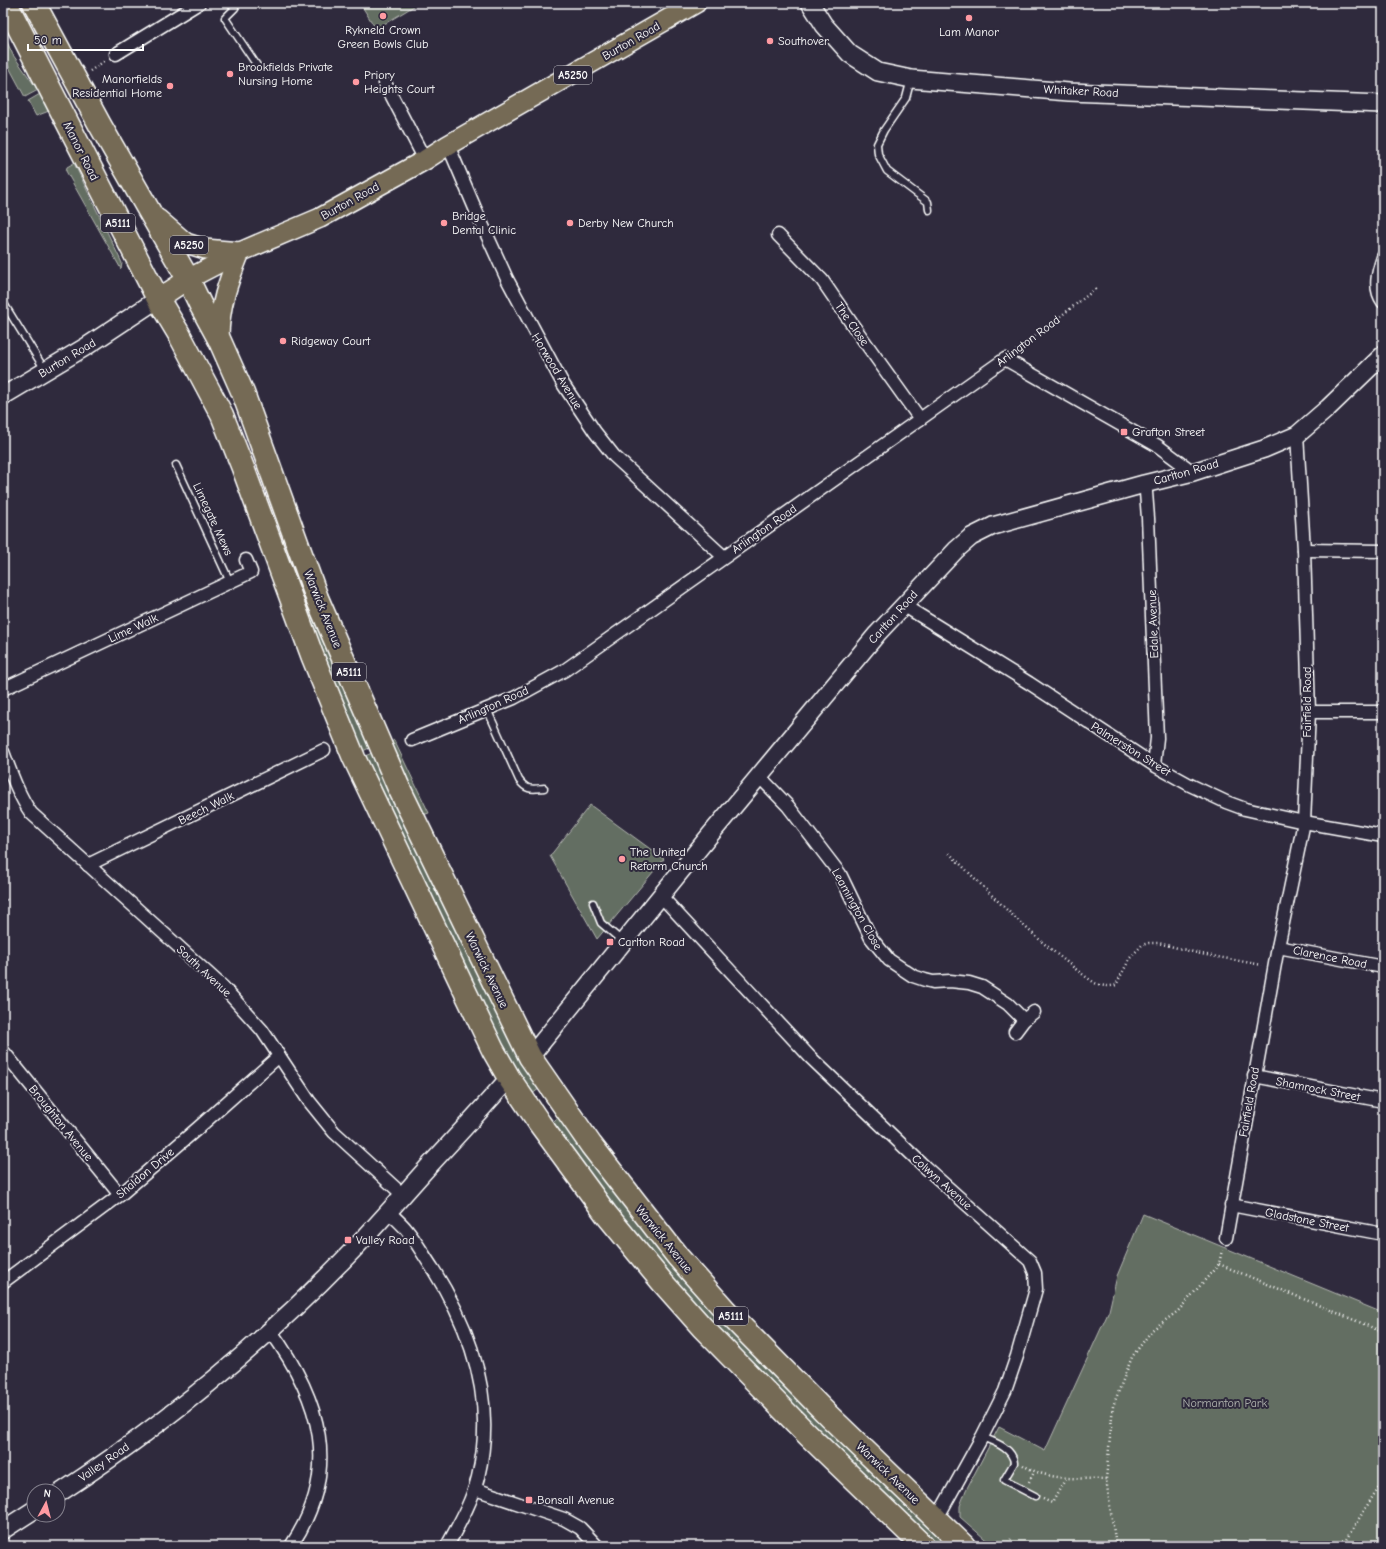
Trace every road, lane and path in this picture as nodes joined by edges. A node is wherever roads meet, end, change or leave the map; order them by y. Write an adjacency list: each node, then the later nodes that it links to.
1 (6, 3): 22 (highway, Manor Road / A5111)
2 (34, 3): 10 (highway, A5111)
3 (198, 3): 7 (street)
4 (230, 3): 8 (lane)
5 (696, 3): 13 (main road, Burton Road / A5250)
6 (810, 3): 9 (street, Whitaker Road)
7 (116, 54): 10 (path)
8 (258, 67)
9 (911, 79): 12 (street, Whitaker Road); 15 (lane)
10 (76, 80): 16 (highway, A5111)
11 (385, 83): 14 (street)
12 (1383, 104)
13 (448, 145): 14 (main road, Burton Road / A5250); 38 (street, Horwood Avenue)
14 (425, 160): 18 (main road, Burton Road / A5250)
15 (930, 210)
16 (150, 212): 18 (main road, A5250); 20 (highway, A5111)
17 (778, 235): 31 (street, The Close)
18 (240, 252): 20 (main road, Burton Road / A5250); 25 (main road)
19 (1383, 257): 24 (street)
20 (188, 279): 22 (main road, Burton Road / A5250); 25 (highway, Warwick Avenue / A5111); 30 (highway, A5111)
21 (1098, 287): 27 (path, Arlington Road)
22 (158, 299): 28 (street, Burton Road); 30 (highway, A5111)
23 (3, 302): 28 (lane)
24 (1383, 302)
25 (219, 339): 69 (highway, Warwick Avenue / A5111)
26 (1383, 355): 32 (street, Carlton Road)
27 (1005, 359): 31 (street, Arlington Road); 34 (street)
28 (46, 371): 29 (street, Burton Road)
29 (3, 396)
30 (222, 415): 71 (highway, A5111)
31 (920, 419): 38 (street, Arlington Road)
32 (1297, 435): 34 (street, Carlton Road); 36 (street, Fairfield Road)
33 (176, 465): 40 (lane, Limegate Mews)
34 (1193, 472): 35 (street, Carlton Road)
35 (1144, 484): 41 (street, Carlton Road); 49 (street, Edale Avenue)
36 (1304, 550): 37 (street); 44 (street, Fairfield Road)
37 (1383, 551)
38 (724, 557): 43 (street, Arlington Road)
39 (246, 560): 40 (street, Lime Walk)
40 (230, 582): 42 (street, Lime Walk)
41 (903, 605): 49 (street, Palmerston Street); 50 (street, Carlton Road)
42 (3, 689)
43 (487, 709): 46 (street, Arlington Road); 51 (lane)
44 (1309, 712): 45 (street); 52 (street, Fairfield Road)
45 (1383, 712)
46 (412, 740)
47 (324, 750): 55 (street, Beech Walk)
48 (3, 752): 55 (street, South Avenue)
49 (1154, 765): 52 (street, Palmerston Street)
50 (759, 776): 57 (street, Carlton Road); 65 (street, Leamington Close)
51 (544, 788)
52 (1304, 822): 53 (street, Palmerston Street); 61 (street, Fairfield Road)
53 (1383, 836)
54 (949, 853): 62 (path)
55 (88, 865): 68 (street, South Avenue)
56 (3, 896): 58 (path)
57 (661, 896): 60 (street, Carlton Road); 82 (street, Colwyn Avenue)
58 (3, 903)
59 (594, 903): 60 (lane)
60 (624, 942): 69 (street, Carlton Road)
61 (1278, 947): 62 (street, Fairfield Road); 63 (street, Clarence Road)
62 (1274, 967): 70 (street, Fairfield Road)
63 (1383, 968)
64 (1034, 1012): 65 (street)
65 (1024, 1020): 66 (street)
66 (1015, 1032)
67 (3, 1051): 73 (street, Broughton Avenue)
68 (279, 1056): 73 (street, Shaldon Drive); 74 (street, South Avenue)
69 (530, 1058): 91 (highway, Warwick Avenue / A5111)
70 (1254, 1076): 72 (street, Shamrock Street); 75 (street, Fairfield Road)
71 (509, 1078): 74 (street, Valley Road); 97 (highway, A5111)
72 (1383, 1101)
73 (120, 1195): 79 (street, Shaldon Drive)
74 (403, 1195): 76 (street, Valley Road)
75 (1231, 1205): 77 (street, Gladstone Street); 78 (street, Fairfield Road)
76 (389, 1212): 80 (street, Valley Road); 88 (street)
77 (1383, 1234)
78 (1226, 1238)
79 (3, 1282)
80 (270, 1330): 87 (street, Valley Road); 94 (street)
81 (1383, 1332): 85 (path)
82 (982, 1437): 83 (lane); 91 (street, Colwyn Avenue)
83 (1013, 1459): 84 (path); 89 (lane)
84 (1066, 1478): 85 (path); 89 (path)
85 (1106, 1478): 100 (path)
86 (1383, 1480): 101 (path)
87 (66, 1488)
88 (475, 1489): 95 (street); 96 (street)
89 (1034, 1496)
90 (26, 1515): 92 (street)
91 (936, 1520): 98 (highway, Warwick Avenue / A5111)
92 (3, 1530)
93 (1011, 1539): 99 (path)
94 (291, 1546)
95 (447, 1546)
96 (597, 1546)
97 (923, 1546)
98 (964, 1546)
99 (1006, 1546)
100 (1116, 1546)
101 (1342, 1546)

